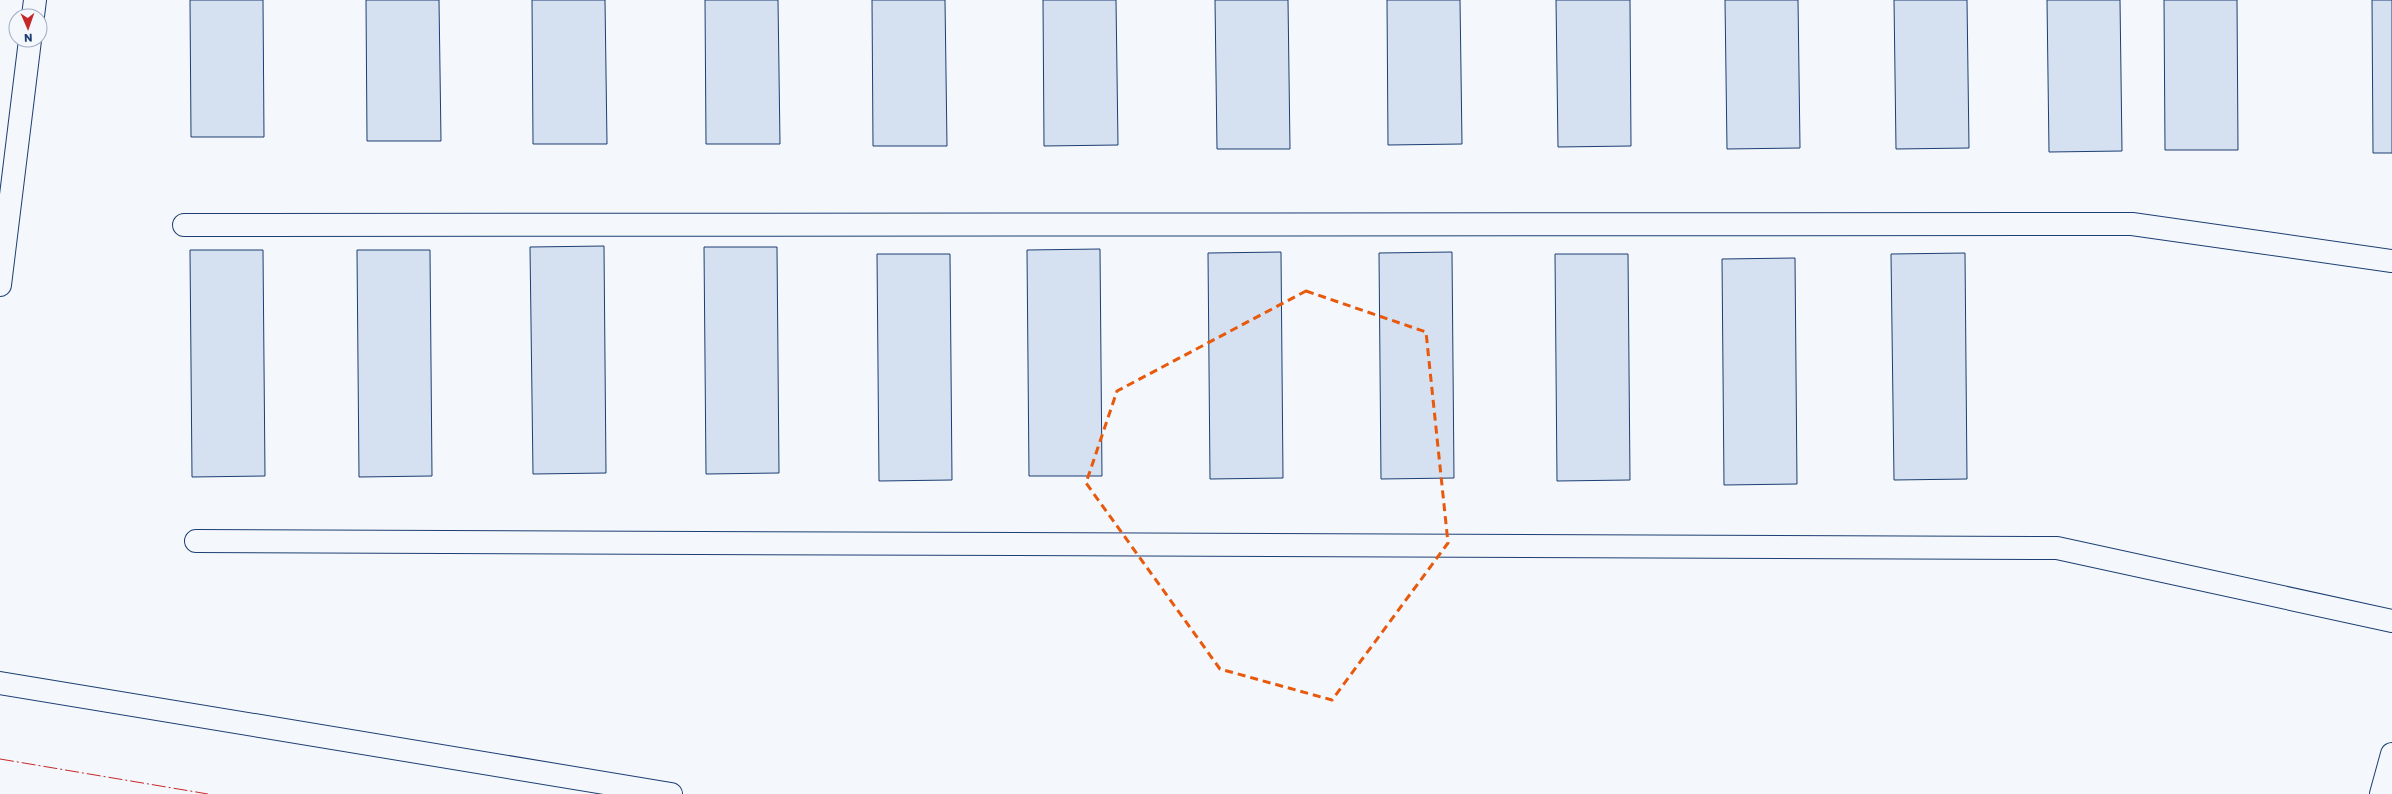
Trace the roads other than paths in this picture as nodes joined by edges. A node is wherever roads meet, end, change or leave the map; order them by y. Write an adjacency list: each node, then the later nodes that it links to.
1 (29, 48): 3 (street)
2 (184, 226): 4 (street)
3 (2, 260): 5 (street)
4 (2392, 261)
5 (0, 285)
6 (196, 541): 7 (street)
7 (2392, 621)
8 (0, 683): 10 (street)
9 (2392, 754): 11 (street)
10 (671, 794)
11 (2381, 794)

